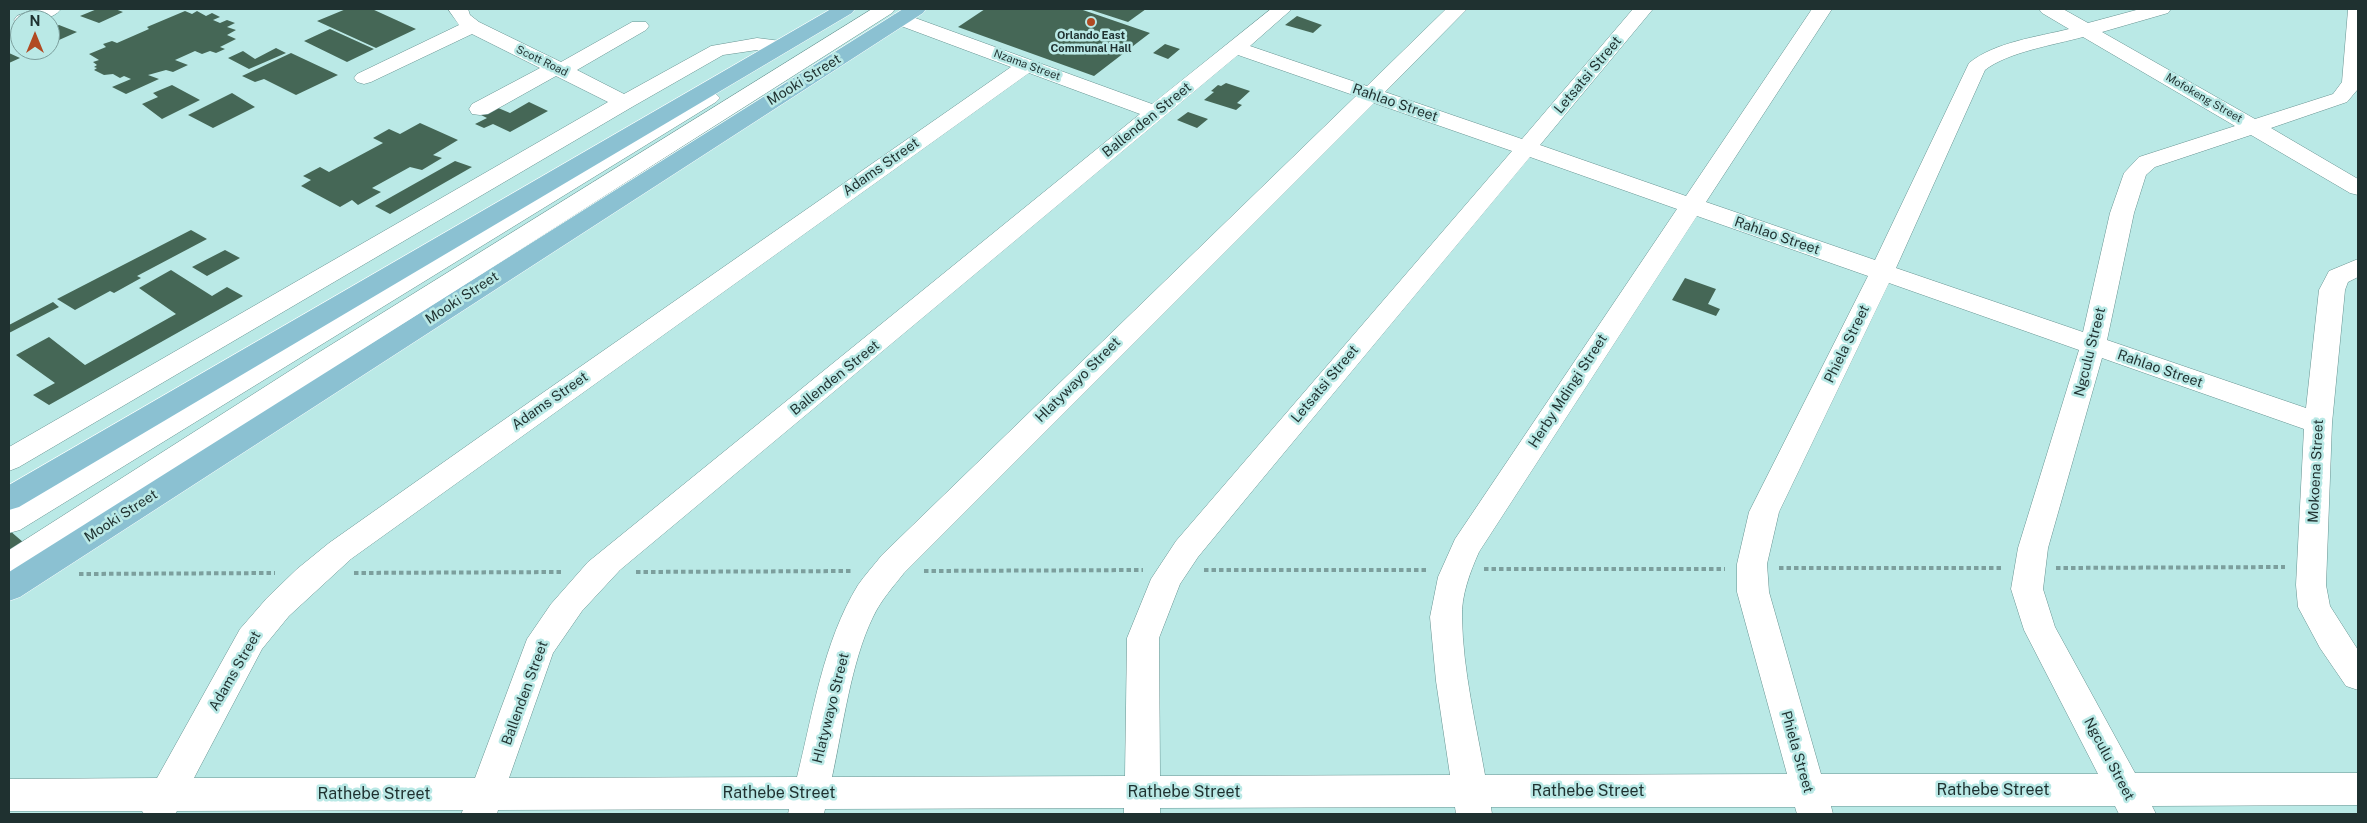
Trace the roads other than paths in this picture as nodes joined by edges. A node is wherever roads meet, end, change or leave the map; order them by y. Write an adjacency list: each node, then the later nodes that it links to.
1 (845, 9): 14 (main road)
2 (858, 9): 33 (street)
3 (1282, 9): 15 (street, Ballenden Street)
4 (1457, 9): 19 (street, Hlatywayo Street)
5 (1643, 9): 24 (street, Letsatsi Street)
6 (1822, 9): 26 (street, Herby Mdingi Street)
7 (2049, 9): 13 (street, Mofokeng Street)
8 (2161, 9): 13 (street, Phiela Street)
9 (2358, 10): 23 (street, Ngculu Street)
10 (900, 12): 16 (street, Nzama Street); 34 (street, Mooki Street); 35 (main road, Mooki Street)
11 (464, 18): 17 (street, Scott Road); 18 (street)
12 (639, 26): 17 (street)
13 (2086, 31): 23 (street, Mofokeng Street); 28 (street, Phiela Street)
14 (782, 46): 20 (street); 32 (main road)
15 (1237, 48): 19 (street, Rahlao Street); 22 (street, Ballenden Street)
16 (1027, 65): 22 (street, Nzama Street); 45 (street, Adams Street)
17 (558, 69): 20 (street, Scott Road); 21 (street)
18 (364, 78)
19 (1369, 94): 24 (street, Rahlao Street); 44 (street, Hlatywayo Street)
20 (624, 102): 31 (street)
21 (480, 109)
22 (1154, 112): 43 (street, Ballenden Street)
23 (2252, 126): 25 (street, Mofokeng Street); 29 (street, Ngculu Street)
24 (1526, 149): 26 (street, Rahlao Street); 41 (street, Letsatsi Street)
25 (2358, 188)
26 (1691, 206): 28 (street, Rahlao Street); 42 (street, Herby Mdingi Street)
27 (2358, 268): 30 (street, Mokoena Street)
28 (1882, 272): 29 (street, Rahlao Street); 39 (street, Phiela Street)
29 (2093, 345): 30 (street, Rahlao Street); 40 (street, Ngculu Street)
30 (2318, 423): 36 (street, Mokoena Street)
31 (9, 460)
32 (9, 499)
33 (9, 522)
34 (9, 565)
35 (9, 588)
36 (2358, 676)
37 (2358, 789): 40 (street, Rathebe Street)
38 (9, 795): 45 (street, Rathebe Street)
39 (1811, 802): 40 (street, Rathebe Street); 42 (street, Rathebe Street)
40 (2131, 802)
41 (1141, 803): 42 (street, Rathebe Street); 44 (street, Rathebe Street)
42 (1472, 803)
43 (484, 804): 44 (street, Rathebe Street); 45 (street, Rathebe Street)
44 (808, 804)
45 (161, 805)

